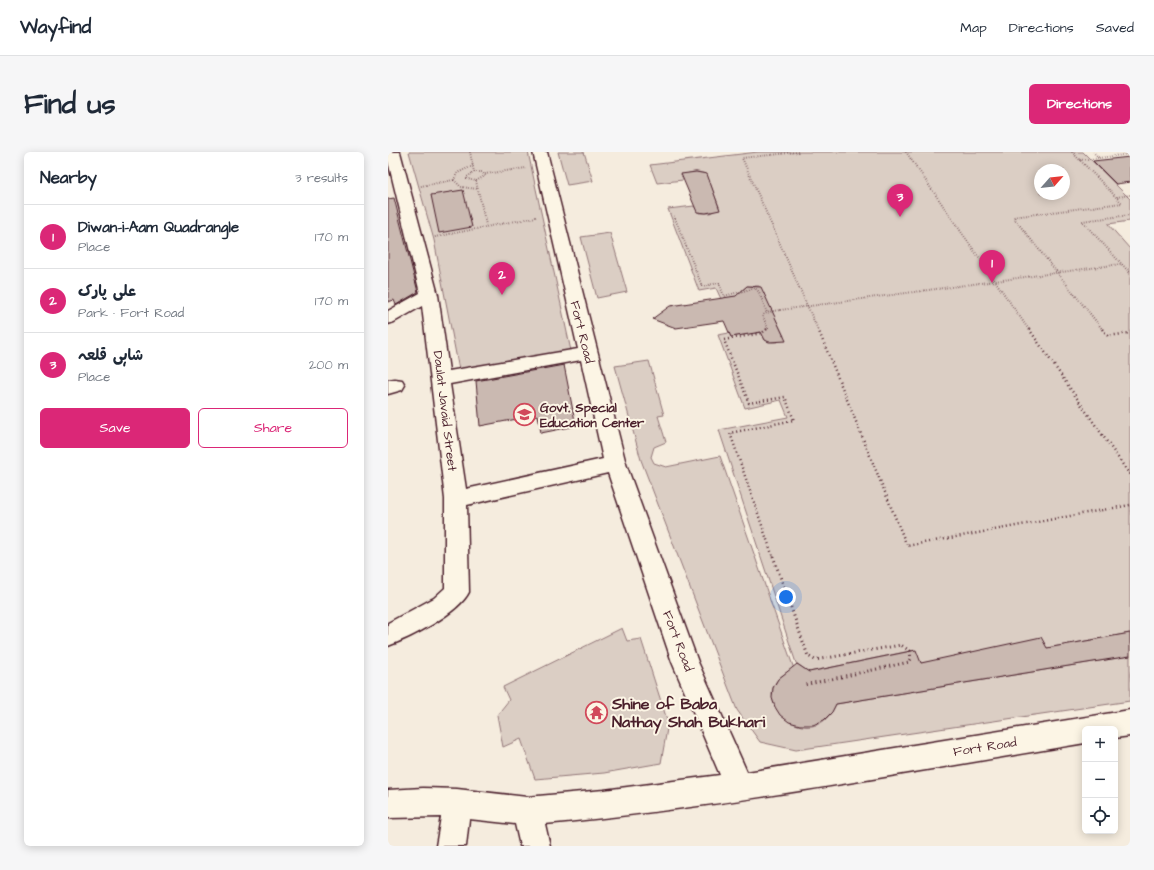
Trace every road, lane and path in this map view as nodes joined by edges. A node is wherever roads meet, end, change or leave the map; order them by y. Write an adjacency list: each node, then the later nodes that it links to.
1 (470, 152): 11 (path)
2 (798, 152): 30 (path)
3 (906, 152): 28 (path)
4 (1072, 152): 10 (path)
5 (1093, 152): 8 (path)
6 (1130, 154): 8 (path)
7 (392, 155): 16 (street, Daulat Javaid Street)
8 (1099, 158): 10 (path)
9 (542, 159): 13 (path); 20 (street, Fort Road)
10 (1080, 160): 19 (path)
11 (472, 166): 12 (path); 14 (path)
12 (474, 172): 13 (path); 15 (path)
13 (485, 174): 15 (path)
14 (454, 180): 16 (path); 17 (path)
15 (476, 181): 17 (path)
16 (404, 189): 24 (street, Daulat Javaid Street)
17 (478, 189): 23 (path)
18 (1130, 195): 19 (path)
19 (1116, 197): 26 (path)
20 (554, 214): 23 (path); 34 (street, Fort Road)
21 (1130, 215): 25 (path)
22 (674, 216): 31 (path)
23 (486, 226): 24 (path)
24 (417, 241): 29 (street, Daulat Javaid Street)
25 (1121, 264): 26 (path); 27 (path)
26 (1057, 273): 28 (path); 33 (path)
27 (1130, 274)
28 (996, 282): 30 (path); 37 (path)
29 (429, 294): 32 (street); 35 (street, Daulat Javaid Street)
30 (809, 307): 31 (path); 39 (path)
31 (767, 313): 41 (path)
32 (388, 318)
33 (1130, 333)
34 (587, 353): 35 (street); 36 (street, Fort Road)
35 (441, 378): 38 (street, Daulat Javaid Street)
36 (615, 464): 38 (street); 45 (street, Fort Road)
37 (1130, 475)
38 (456, 499): 40 (street, Daulat Javaid Street)
39 (1130, 505)
40 (388, 635)
41 (804, 685)
42 (1130, 723): 43 (street)
43 (1112, 726)
44 (1082, 730): 45 (street, Fort Road)
45 (739, 787): 48 (street)
46 (457, 803): 47 (street); 48 (street); 49 (street)
47 (388, 804)
48 (527, 811): 50 (street)
49 (451, 846)
50 (535, 846)

